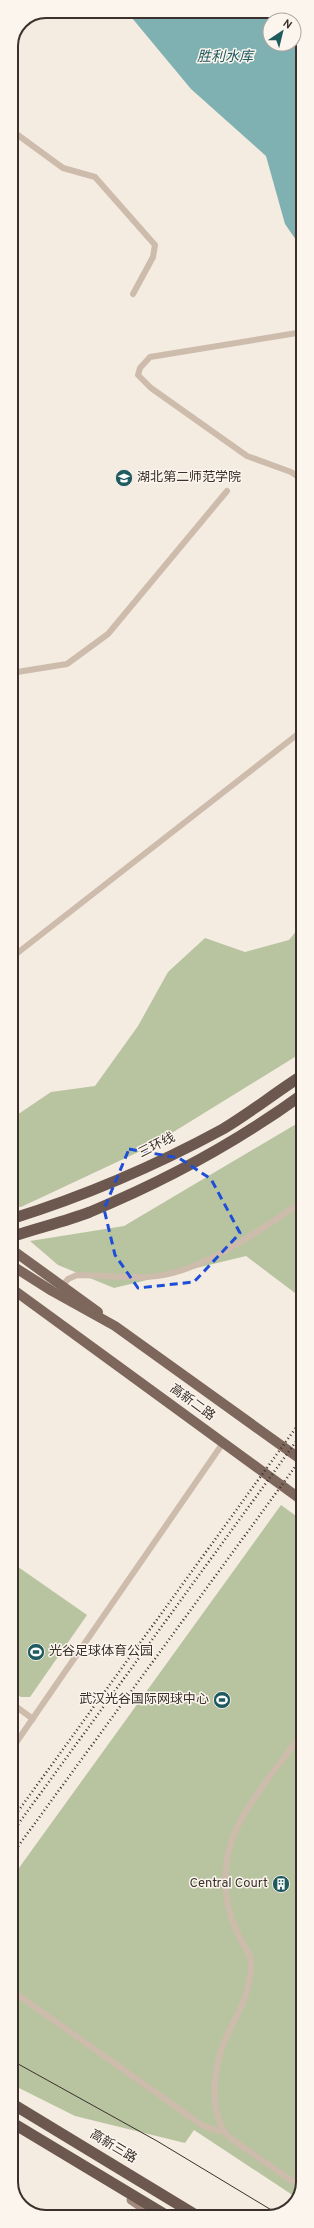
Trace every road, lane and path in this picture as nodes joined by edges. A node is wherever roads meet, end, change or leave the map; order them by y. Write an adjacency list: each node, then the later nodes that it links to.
1 (18, 135): 2 (street)
2 (133, 294)
3 (296, 333): 4 (street)
4 (296, 475)
5 (227, 491): 6 (street)
6 (18, 672)
7 (296, 735): 8 (street)
8 (18, 953)
9 (296, 1079): 12 (highway, 三环线)
10 (296, 1099): 13 (highway)
11 (296, 1205): 16 (street)
12 (18, 1217)
13 (18, 1235)
14 (18, 1254): 16 (main road, 高新二路)
15 (18, 1269): 19 (main road, 高新二路)
16 (62, 1286): 19 (main road, 高新二路)
17 (18, 1293): 20 (main road, 高新二路)
18 (18, 1301): 20 (main road, 高新二路)
19 (115, 1326): 22 (main road, 高新二路)
20 (64, 1328): 21 (main road, 高新二路)
21 (223, 1443): 23 (main road, 高新二路); 25 (street)
22 (296, 1456)
23 (296, 1496)
24 (18, 1708): 25 (street)
25 (33, 1719): 26 (street)
26 (18, 1740)
27 (296, 1742): 32 (street)
28 (18, 1995): 32 (street)
29 (18, 2107): 36 (highway, 高新三路)
30 (18, 2127): 35 (highway)
31 (18, 2128): 34 (main road)
32 (224, 2132): 33 (street)
33 (296, 2183)
34 (145, 2210)
35 (157, 2210)
36 (187, 2210)

